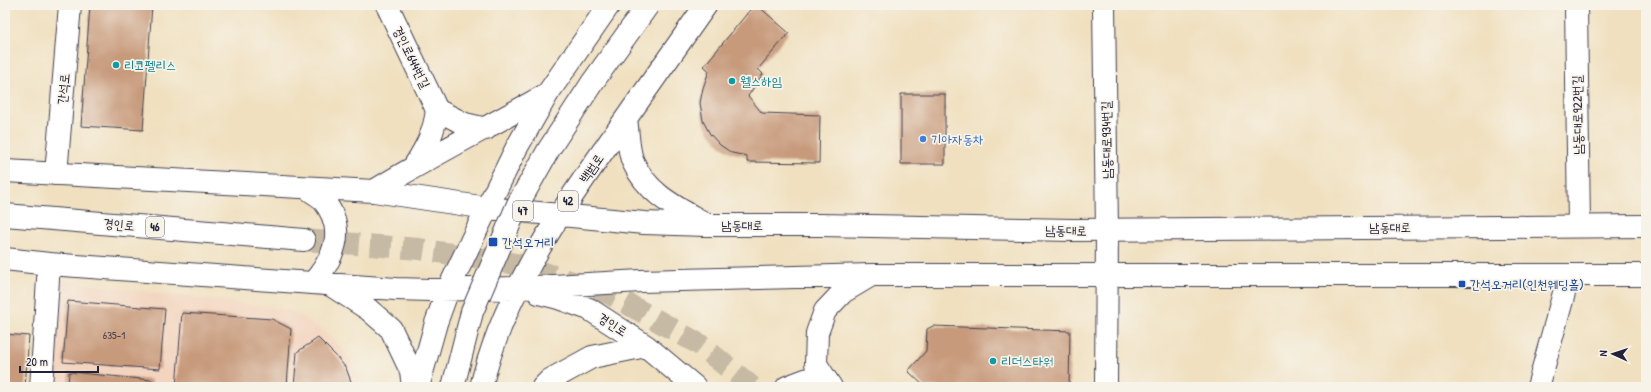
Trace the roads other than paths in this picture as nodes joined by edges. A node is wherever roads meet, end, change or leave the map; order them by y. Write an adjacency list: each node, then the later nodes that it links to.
1 (70, 5): 14 (main road, 간석로)
2 (387, 5): 9 (main road, 경인로644번길)
3 (609, 5): 8 (main road)
4 (648, 5): 39 (main road, bridge)
5 (706, 5): 10 (main road, 백범로 / 42)
6 (1104, 5): 23 (main road, 남동대로934번길)
7 (1576, 5): 21 (main road, 남동대로922번길)
8 (548, 93): 11 (main road); 17 (main road)
9 (437, 110): 11 (main road); 12 (main road)
10 (626, 119): 19 (main road, 백범로 / 42); 20 (main road)
11 (486, 129): 12 (main road)
12 (415, 165): 16 (main road)
13 (5, 171): 14 (main road, 남동대로)
14 (56, 174): 15 (main road, 남동대로)
15 (308, 188): 16 (main road, 남동대로); 31 (main road)
16 (374, 191): 17 (main road, 남동대로)
17 (487, 208): 19 (main road, 남동대로 / 47); 33 (main road)
18 (5, 215): 24 (main road, 경인로 / 46)
19 (559, 215): 20 (main road, 남동대로 / 47); 32 (main road, 백범로 / 42)
20 (706, 225): 23 (main road, 남동대로 / 47)
21 (1579, 226): 22 (main road, 남동대로 / 47); 23 (main road, 남동대로 / 47)
22 (1646, 226)
23 (1107, 230): 28 (main road, 남동대로934번길)
24 (304, 240)
25 (5, 259): 26 (main road)
26 (49, 264): 31 (main road); 36 (main road)
27 (871, 275): 28 (main road); 32 (main road); 35 (main road)
28 (1107, 275): 29 (main road); 44 (main road, 남동대로934번길)
29 (1569, 275): 30 (main road); 45 (main road)
30 (1646, 275)
31 (321, 283): 33 (main road); 37 (main road)
32 (518, 288): 33 (main road); 34 (main road, 경인로); 40 (main road, 백범로)
33 (448, 290): 38 (main road)
34 (646, 346): 41 (main road); 42 (main road, 경인로)
35 (830, 386): 43 (main road)
36 (41, 387)
37 (413, 387)
38 (418, 387)
39 (453, 387)
40 (481, 387)
41 (542, 387)
42 (695, 387)
43 (787, 387)
44 (1106, 387)
45 (1538, 387)

